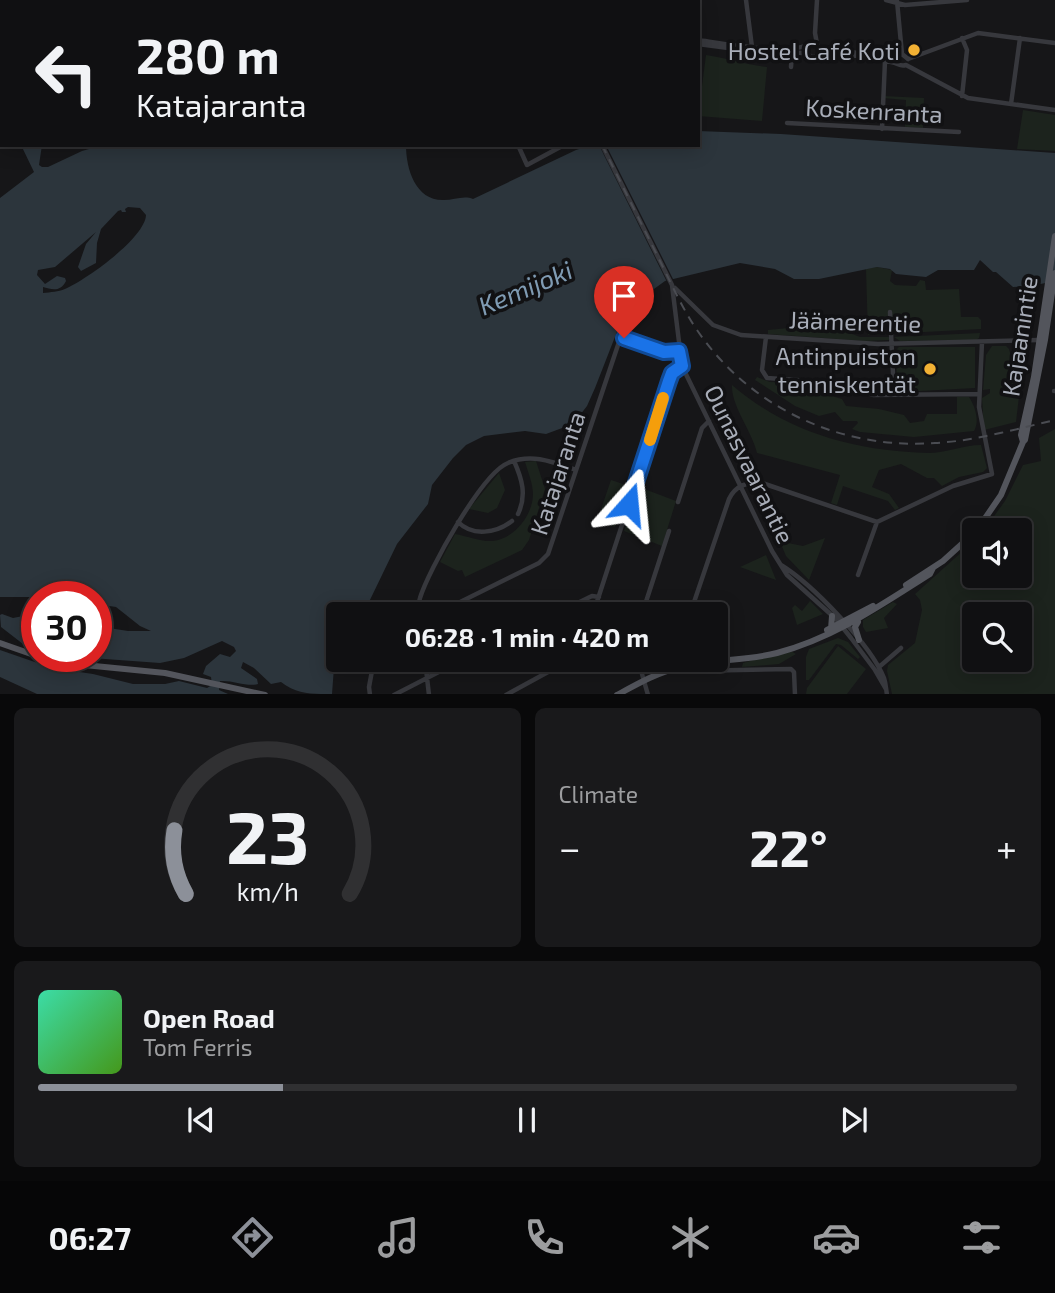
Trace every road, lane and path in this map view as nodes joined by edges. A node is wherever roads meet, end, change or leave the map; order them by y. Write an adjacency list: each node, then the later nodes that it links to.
1 (746, 0): 11 (street)
2 (817, 0): 10 (street)
3 (886, 0): 5 (street)
4 (967, 0): 5 (street)
5 (897, 1): 14 (street)
6 (962, 38): 7 (street); 17 (street); 19 (street)
7 (1020, 38): 9 (street); 20 (street)
8 (700, 42): 11 (street)
9 (1055, 43)
10 (815, 47): 11 (street); 13 (street); 13 (street); 15 (street); 16 (street)
11 (751, 49): 12 (street)
12 (792, 52): 13 (street); 18 (street)
13 (808, 54)
14 (902, 54): 15 (street); 17 (street)
15 (896, 60): 16 (street); 17 (street)
16 (885, 61): 23 (street)
17 (907, 62): 19 (street)
18 (791, 67)
19 (962, 96): 20 (street)
20 (1011, 104): 21 (street)
21 (1055, 110)
22 (787, 122): 23 (street, Koskenranta)
23 (882, 129): 24 (street, Koskenranta)
24 (959, 132)
25 (519, 147): 26 (street)
26 (562, 147)
27 (603, 147): 30 (street, Ounasvaarantie)
28 (1055, 236): 33 (main road, Kajaanintie)
29 (1055, 273): 33 (main road, Kajaanintie)
30 (672, 285): 31 (street, Jäämerentie); 32 (street, Ounasvaarantie)
31 (681, 294): 32 (street); 35 (street, Jäämerentie)
32 (674, 300): 40 (street, Ounasvaarantie)
33 (1048, 300): 36 (main road)
34 (890, 312): 39 (street)
35 (766, 337): 39 (street, Jäämerentie); 43 (street)
36 (1042, 340): 37 (main road, Jäämerentie); 38 (street, Jäämerentie); 50 (main road)
37 (1055, 340)
38 (982, 342): 39 (street, Jäämerentie); 42 (street)
39 (892, 344): 43 (street)
40 (679, 351): 41 (street, Ounasvaarantie); 46 (street, Katajaranta)
41 (682, 366): 44 (street, Ounasvaarantie); 59 (street)
42 (978, 394): 43 (street); 53 (street)
43 (894, 395)
44 (709, 421): 47 (street, Ounasvaarantie); 48 (street)
45 (514, 461): 46 (street); 49 (street); 52 (street)
46 (576, 470): 61 (street, Katajaranta)
47 (741, 486): 53 (street); 56 (street, Ounasvaarantie); 65 (street)
48 (678, 502)
49 (518, 514)
50 (985, 518)
51 (512, 521): 52 (street)
52 (458, 522): 60 (street)
53 (877, 522): 58 (street)
54 (668, 531): 64 (street)
55 (962, 543): 57 (main road)
56 (780, 565): 66 (street, Ounasvaarantie); 68 (street, Ounasvaarantie)
57 (933, 568): 67 (main road); 68 (main road)
58 (858, 575)
59 (599, 597): 62 (street); 63 (street)
60 (420, 602)
61 (459, 602)
62 (580, 602)
63 (597, 602)
64 (646, 602)
65 (694, 602)
66 (832, 616): 68 (street, Ounasvaarantie); 69 (main road)
67 (860, 619): 68 (main road); 70 (main road)
68 (844, 625): 69 (main road); 70 (street); 73 (main road); 74 (street)
69 (831, 629): 73 (main road)
70 (859, 640): 74 (street)
71 (0, 643): 84 (main road)
72 (901, 648): 74 (street)
73 (763, 654): 82 (main road)
74 (877, 668): 83 (street)
75 (728, 671): 91 (street)
76 (372, 672): 85 (street)
77 (426, 672): 81 (street)
78 (437, 672): 81 (street)
79 (548, 672): 88 (street)
80 (643, 672): 82 (street)
81 (427, 677): 86 (street); 87 (street)
82 (644, 681): 89 (main road); 90 (street)
83 (886, 692)
84 (255, 694)
85 (370, 694)
86 (396, 694)
87 (429, 694)
88 (508, 694)
89 (619, 694)
90 (648, 694)
91 (795, 694)

